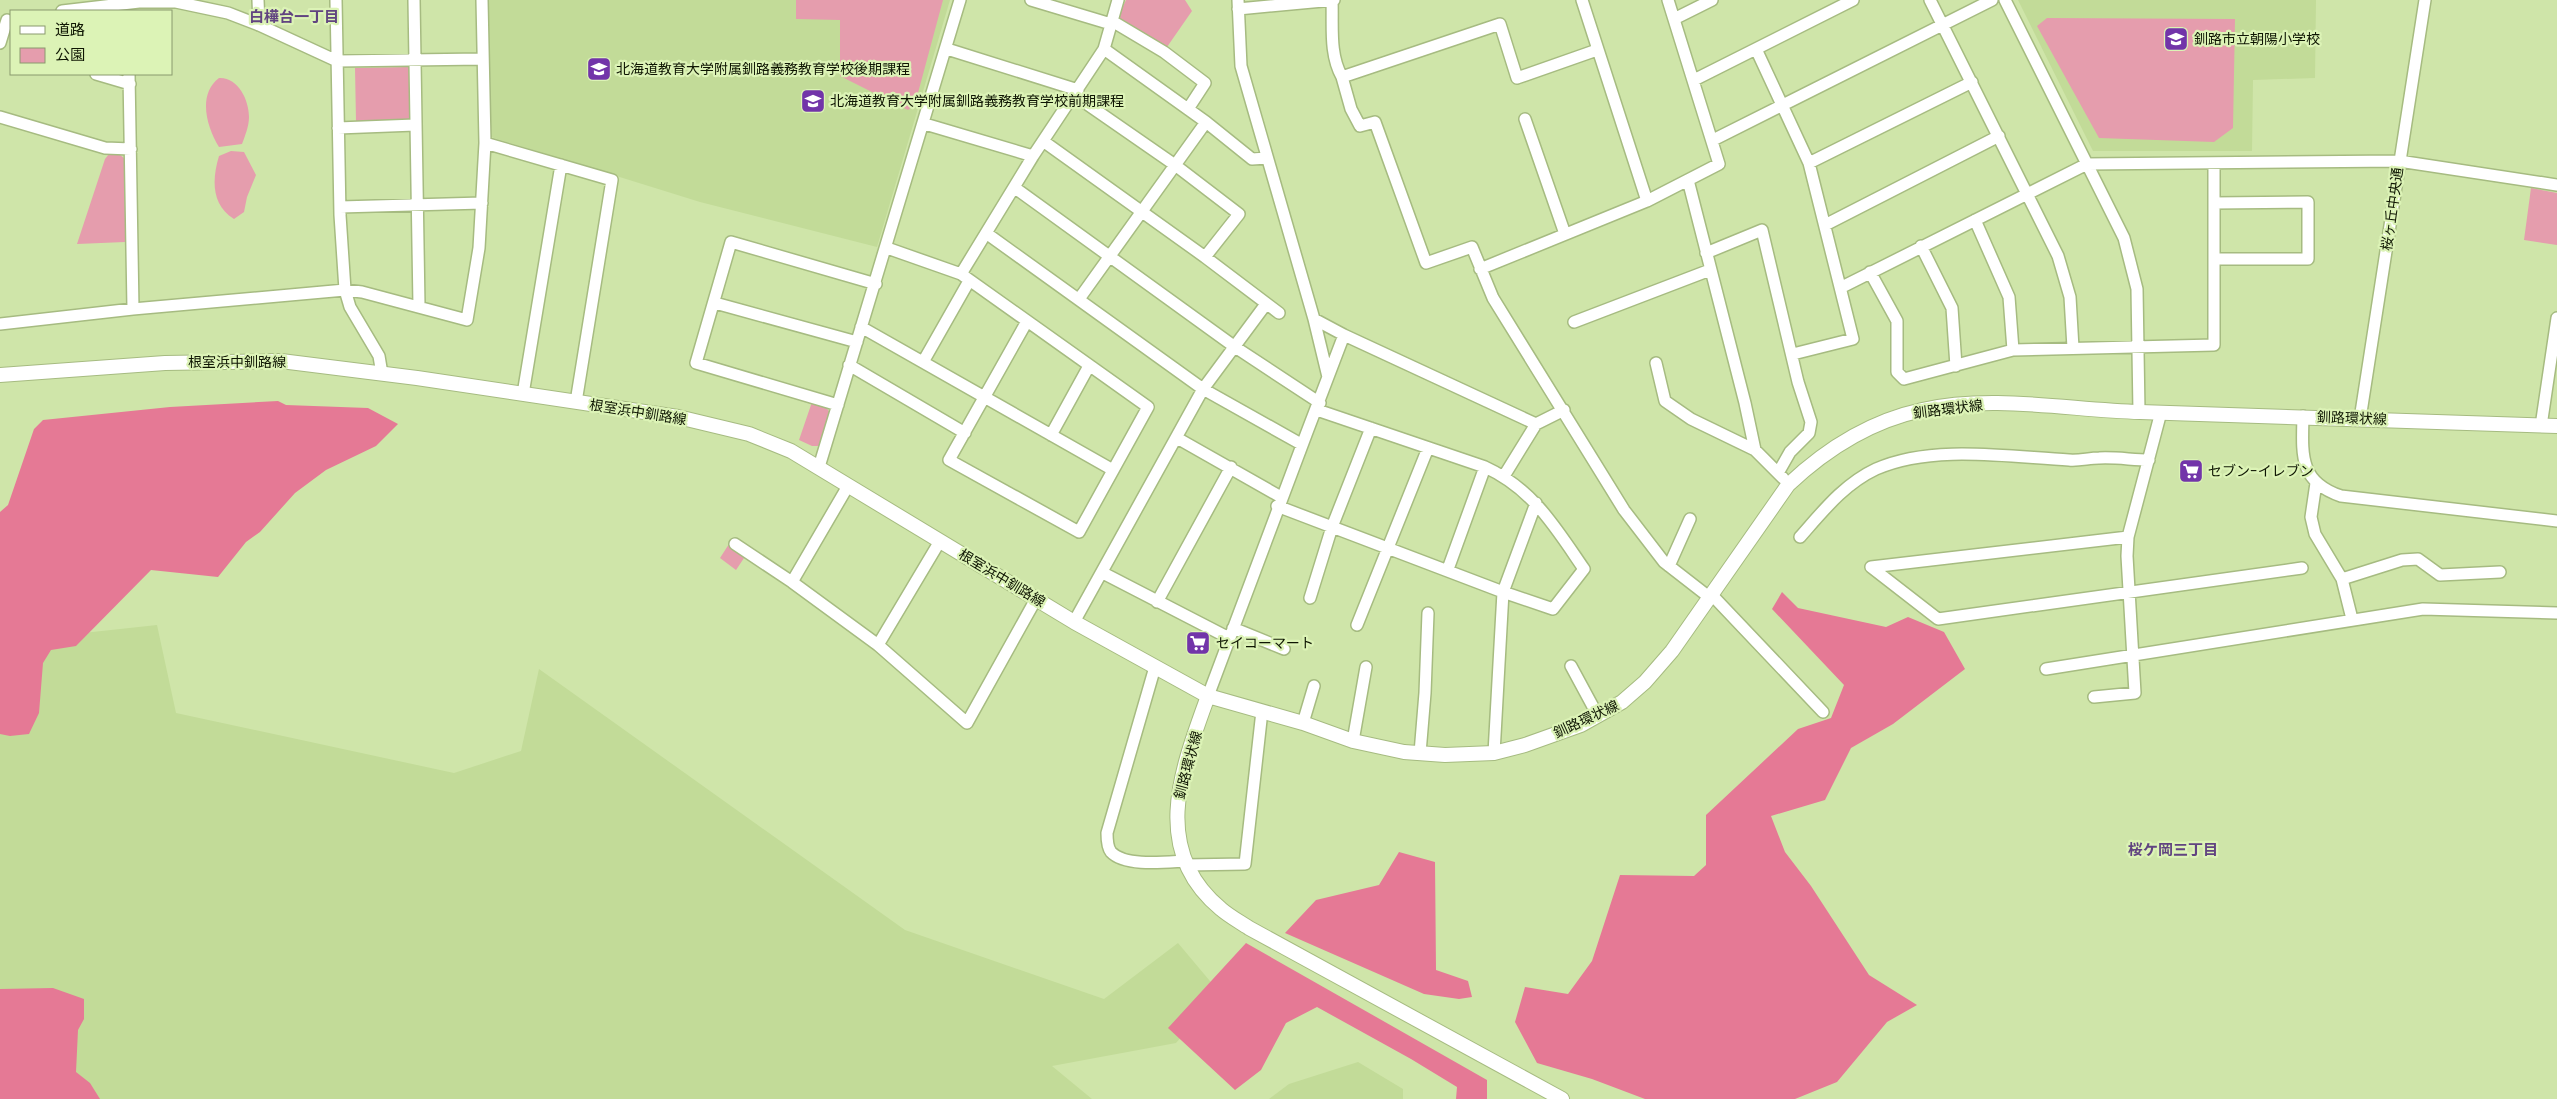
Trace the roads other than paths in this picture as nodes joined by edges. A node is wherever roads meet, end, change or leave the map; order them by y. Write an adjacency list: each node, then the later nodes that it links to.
1 (258, 0): 24 (street)
2 (336, 0): 33 (street)
3 (414, 0): 32 (street)
4 (482, 0): 31 (street)
5 (960, 0): 27 (street)
6 (1031, 0): 23 (street)
7 (1118, 0): 23 (street)
8 (1333, 0): 19 (street); 35 (street)
9 (1582, 0): 29 (street)
10 (1668, 0): 21 (street)
11 (1712, 0): 21 (street)
12 (1851, 0): 30 (street)
13 (1930, 0): 25 (street)
14 (1992, 0): 25 (street)
15 (2005, 0): 58 (street)
16 (2425, 0): 55 (street, 桜ヶ丘中央通)
17 (195, 2): 18 (street); 24 (street)
18 (126, 5): 20 (street)
19 (1238, 5): 54 (street)
20 (73, 10)
21 (1674, 19): 37 (street)
22 (6, 20): 26 (street)
23 (1112, 23): 28 (street); 41 (street)
24 (259, 25): 33 (street)
25 (1943, 25): 38 (street); 40 (street)
26 (0, 44)
27 (947, 49): 39 (street); 45 (street)
28 (1104, 49): 39 (street); 41 (street)
29 (1597, 50): 35 (street); 65 (street)
30 (1756, 50): 37 (street); 40 (street)
31 (482, 59): 32 (street); 51 (street)
32 (414, 60): 33 (street); 46 (street)
33 (337, 61): 47 (street)
34 (103, 75): 36 (street)
35 (1342, 78): 81 (street)
36 (129, 79): 52 (street)
37 (1694, 80): 49 (street)
38 (1972, 82): 48 (street); 57 (street)
39 (1076, 93): 50 (street); 60 (street)
40 (1783, 105): 49 (street); 57 (street)
41 (1188, 109): 44 (street)
42 (0, 117): 52 (street)
43 (1525, 119): 74 (street)
44 (1206, 122): 54 (street); 60 (street)
45 (924, 124): 53 (street); 76 (street)
46 (415, 125): 47 (street); 68 (street)
47 (338, 128): 69 (street)
48 (2000, 136): 64 (street); 72 (street)
49 (1713, 140): 61 (street)
50 (1043, 142): 53 (street); 70 (street)
51 (485, 143): 59 (street); 66 (street)
52 (131, 148): 92 (street)
53 (1033, 156): 63 (street)
54 (1267, 158): 95 (street)
55 (2399, 161): 56 (street); 62 (street); 126 (street, 桜ヶ丘中央通)
56 (2214, 162): 58 (street); 67 (street)
57 (1809, 163): 72 (street)
58 (2087, 164): 64 (street); 105 (street)
59 (561, 165): 117 (street); 119 (street)
60 (1175, 165): 70 (street); 79 (street)
61 (1688, 180): 65 (street); 77 (street)
62 (2557, 185)
63 (1015, 188): 73 (street); 78 (street)
64 (2026, 194): 71 (street); 104 (street)
65 (1647, 201): 74 (street)
66 (482, 203): 68 (street); 91 (street)
67 (2214, 203): 80 (street); 80 (street)
68 (417, 206): 69 (street); 91 (street)
69 (340, 207): 87 (street)
70 (1142, 212): 78 (street); 79 (street)
71 (1975, 220): 75 (street); 106 (street)
72 (1825, 225): 86 (street)
73 (986, 233): 84 (street); 88 (street)
74 (1565, 234): 81 (street)
75 (1921, 246): 83 (street); 112 (street)
76 (887, 248): 84 (street); 85 (street)
77 (1706, 253): 82 (street); 107 (street)
78 (1109, 256): 88 (street); 103 (street)
79 (1206, 257): 90 (street)
80 (2215, 259): 105 (street)
81 (1480, 269): 122 (street)
82 (1710, 270): 96 (street); 136 (street)
83 (1870, 272): 86 (street); 112 (street)
84 (965, 278): 97 (street); 108 (street)
85 (876, 284): 89 (street); 99 (street)
86 (1842, 287): 107 (street)
87 (345, 290): 91 (street); 92 (street); 113 (street)
88 (1079, 299): 116 (street)
89 (714, 303): 102 (street); 120 (street)
90 (1266, 304): 93 (street); 103 (street)
91 (419, 306)
92 (133, 309): 98 (street)
93 (1279, 312)
94 (2557, 318): 101 (street)
95 (1314, 319): 100 (street); 115 (street)
96 (1574, 322)
97 (1026, 323): 111 (street); 118 (street)
98 (0, 324)
99 (861, 327): 102 (street); 108 (street)
100 (1344, 335): 115 (street); 127 (street)
101 (2556, 336): 128 (street)
102 (857, 342): 110 (street)
103 (1235, 347): 116 (street); 121 (street)
104 (2073, 348): 105 (street); 106 (street)
105 (2139, 348): 123 (street)
106 (2013, 350): 112 (street)
107 (1793, 354): 142 (street)
108 (923, 362): 118 (street)
109 (1656, 363): 136 (street)
110 (849, 365): 120 (street); 131 (street)
111 (1089, 366): 132 (street); 141 (street)
112 (1956, 366)
113 (382, 374): 114 (main road, 根室浜中釧路線); 117 (main road, 根室浜中釧路線)
114 (0, 375)
115 (1328, 377): 121 (street)
116 (1203, 389): 133 (street); 134 (street)
117 (523, 394): 119 (main road, 根室浜中釧路線)
118 (986, 396): 131 (street); 132 (street)
119 (576, 402): 138 (main road, 根室浜中釧路線)
120 (838, 405): 138 (street)
121 (1318, 406): 130 (street); 134 (street)
122 (1564, 410): 127 (street); 157 (street)
123 (2139, 412): 124 (main road, 釧路環状線); 145 (main road, 釧路環状線)
124 (2161, 412): 125 (main road, 釧路環状線); 137 (street)
125 (2303, 416): 126 (main road, 釧路環状線); 144 (street)
126 (2360, 419): 128 (main road, 釧路環状線)
127 (1536, 424): 143 (street)
128 (2541, 426): 129 (main road, 釧路環状線)
129 (2557, 426)
130 (1371, 428): 135 (street); 151 (street)
131 (965, 433): 141 (street)
132 (1051, 435): 141 (street)
133 (1177, 438): 139 (street); 161 (street)
134 (1301, 444): 147 (street)
135 (1428, 448): 140 (street); 156 (street)
136 (1755, 450): 142 (street)
137 (2149, 460): 152 (street); 153 (street)
138 (818, 467): 146 (main road, 根室浜中釧路線)
139 (1231, 467): 147 (street); 169 (street)
140 (1484, 467): 143 (street); 159 (street)
141 (1113, 470)
142 (1778, 473): 145 (street)
143 (1504, 476): 148 (street)
144 (2316, 483): 150 (street); 162 (street)
145 (1788, 485): 166 (main road, 釧路環状線)
146 (848, 486): 154 (main road, 根室浜中釧路線); 163 (street)
147 (1279, 501): 151 (street); 175 (street)
148 (1536, 503): 164 (street); 164 (street)
149 (1690, 519): 157 (street)
150 (2557, 521)
151 (1332, 527): 156 (street); 167 (street)
152 (1800, 537)
153 (2128, 537): 165 (street); 165 (street)
154 (940, 541): 168 (main road, 根室浜中釧路線); 176 (street)
155 (735, 544): 163 (street)
156 (1389, 548): 159 (street); 174 (street)
157 (1668, 566): 166 (street)
158 (2302, 568): 165 (street)
159 (1448, 570): 164 (street)
160 (2500, 572): 162 (street)
161 (1103, 573): 169 (street); 173 (street)
162 (2342, 579): 172 (street)
163 (792, 582): 176 (street)
164 (1503, 592): 191 (street)
165 (2130, 593): 178 (street)
166 (1710, 595): 187 (street); 188 (main road, 釧路環状線)
167 (1310, 598)
168 (1036, 599): 173 (main road, 根室浜中釧路線); 176 (street)
169 (1157, 602): 175 (street)
170 (1428, 613): 192 (street)
171 (2557, 613): 172 (street)
172 (2352, 619): 178 (street)
173 (1074, 622): 180 (main road, 根室浜中釧路線)
174 (1357, 625)
175 (1231, 633): 177 (street); 184 (street)
176 (878, 645)
177 (1284, 649)
178 (2134, 655): 182 (street); 185 (street)
179 (1571, 666): 188 (street)
180 (1155, 667): 184 (main road, 根室浜中釧路線); 193 (street)
181 (1366, 667): 190 (street)
182 (2046, 669)
183 (1314, 686): 189 (street)
184 (1208, 696): 186 (main road, 釧路環状線); 193 (main road, 釧路環状線)
185 (2094, 697)
186 (1262, 711): 189 (main road, 釧路環状線); 193 (street)
187 (1823, 712)
188 (1598, 716): 191 (main road, 釧路環状線)
189 (1304, 723): 190 (main road, 釧路環状線)
190 (1353, 741): 192 (main road, 釧路環状線)
191 (1494, 752): 192 (main road, 釧路環状線)
192 (1420, 753)
193 (1185, 863): 194 (main road, 釧路環状線)
194 (1562, 1099)

